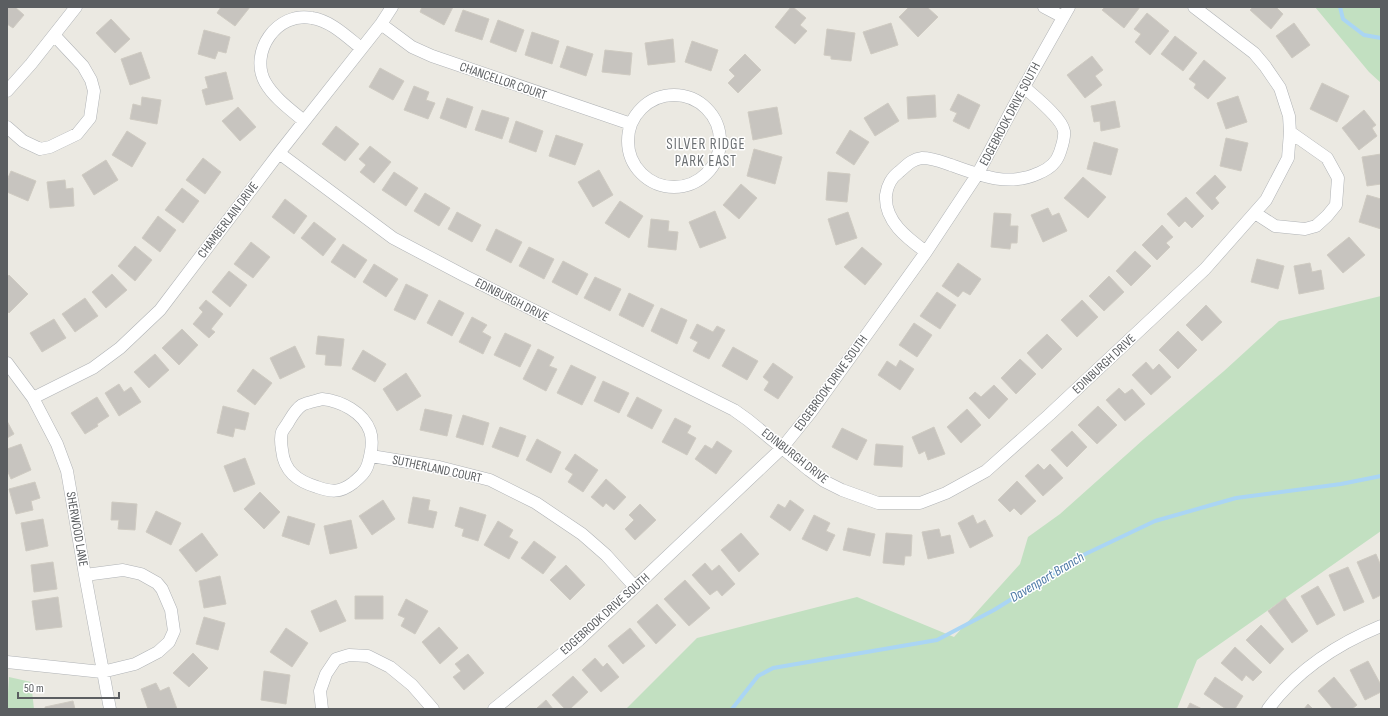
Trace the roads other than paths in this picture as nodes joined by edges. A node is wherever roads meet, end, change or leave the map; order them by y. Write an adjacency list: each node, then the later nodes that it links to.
1 (76, 7): 7 (street)
2 (392, 7): 6 (street, CHAMBERLAIN DRIVE)
3 (1044, 7): 5 (street)
4 (1194, 7): 14 (street, EDINBURGH DRIVE)
5 (1066, 12): 9 (street, EDGEBROOK DRIVE SOUTH)
6 (381, 24): 8 (street, CHAMBERLAIN DRIVE); 12 (street, CHANCELLOR COURT)
7 (54, 35): 10 (street); 13 (street)
8 (361, 48): 11 (street, CHAMBERLAIN DRIVE); 11 (street)
9 (1024, 87): 16 (street, EDGEBROOK DRIVE SOUTH); 16 (street)
10 (7, 91)
11 (304, 122): 15 (street, CHAMBERLAIN DRIVE)
12 (631, 124): 12 (street)
13 (7, 127)
14 (1290, 132): 17 (street, EDINBURGH DRIVE); 17 (street)
15 (279, 153): 20 (street, CHAMBERLAIN DRIVE); 21 (street, EDINBURGH DRIVE)
16 (977, 175): 18 (street, EDGEBROOK DRIVE SOUTH); 18 (street)
17 (1255, 213): 21 (street, EDINBURGH DRIVE)
18 (926, 252): 21 (street, EDGEBROOK DRIVE SOUTH)
19 (7, 363): 20 (street, SHERWOOD LANE)
20 (33, 398): 23 (street, SHERWOOD LANE)
21 (782, 448): 24 (street, EDGEBROOK DRIVE SOUTH)
22 (371, 456): 22 (street); 24 (street, SUTHERLAND COURT)
23 (85, 575): 27 (street, SHERWOOD LANE); 27 (street)
24 (635, 587): 31 (street, EDGEBROOK DRIVE SOUTH)
25 (1381, 626): 32 (street)
26 (7, 662): 27 (street)
27 (102, 672): 28 (street, SHERWOOD LANE)
28 (110, 709)
29 (322, 709): 30 (street)
30 (433, 709)
31 (494, 709)
32 (1268, 709)

